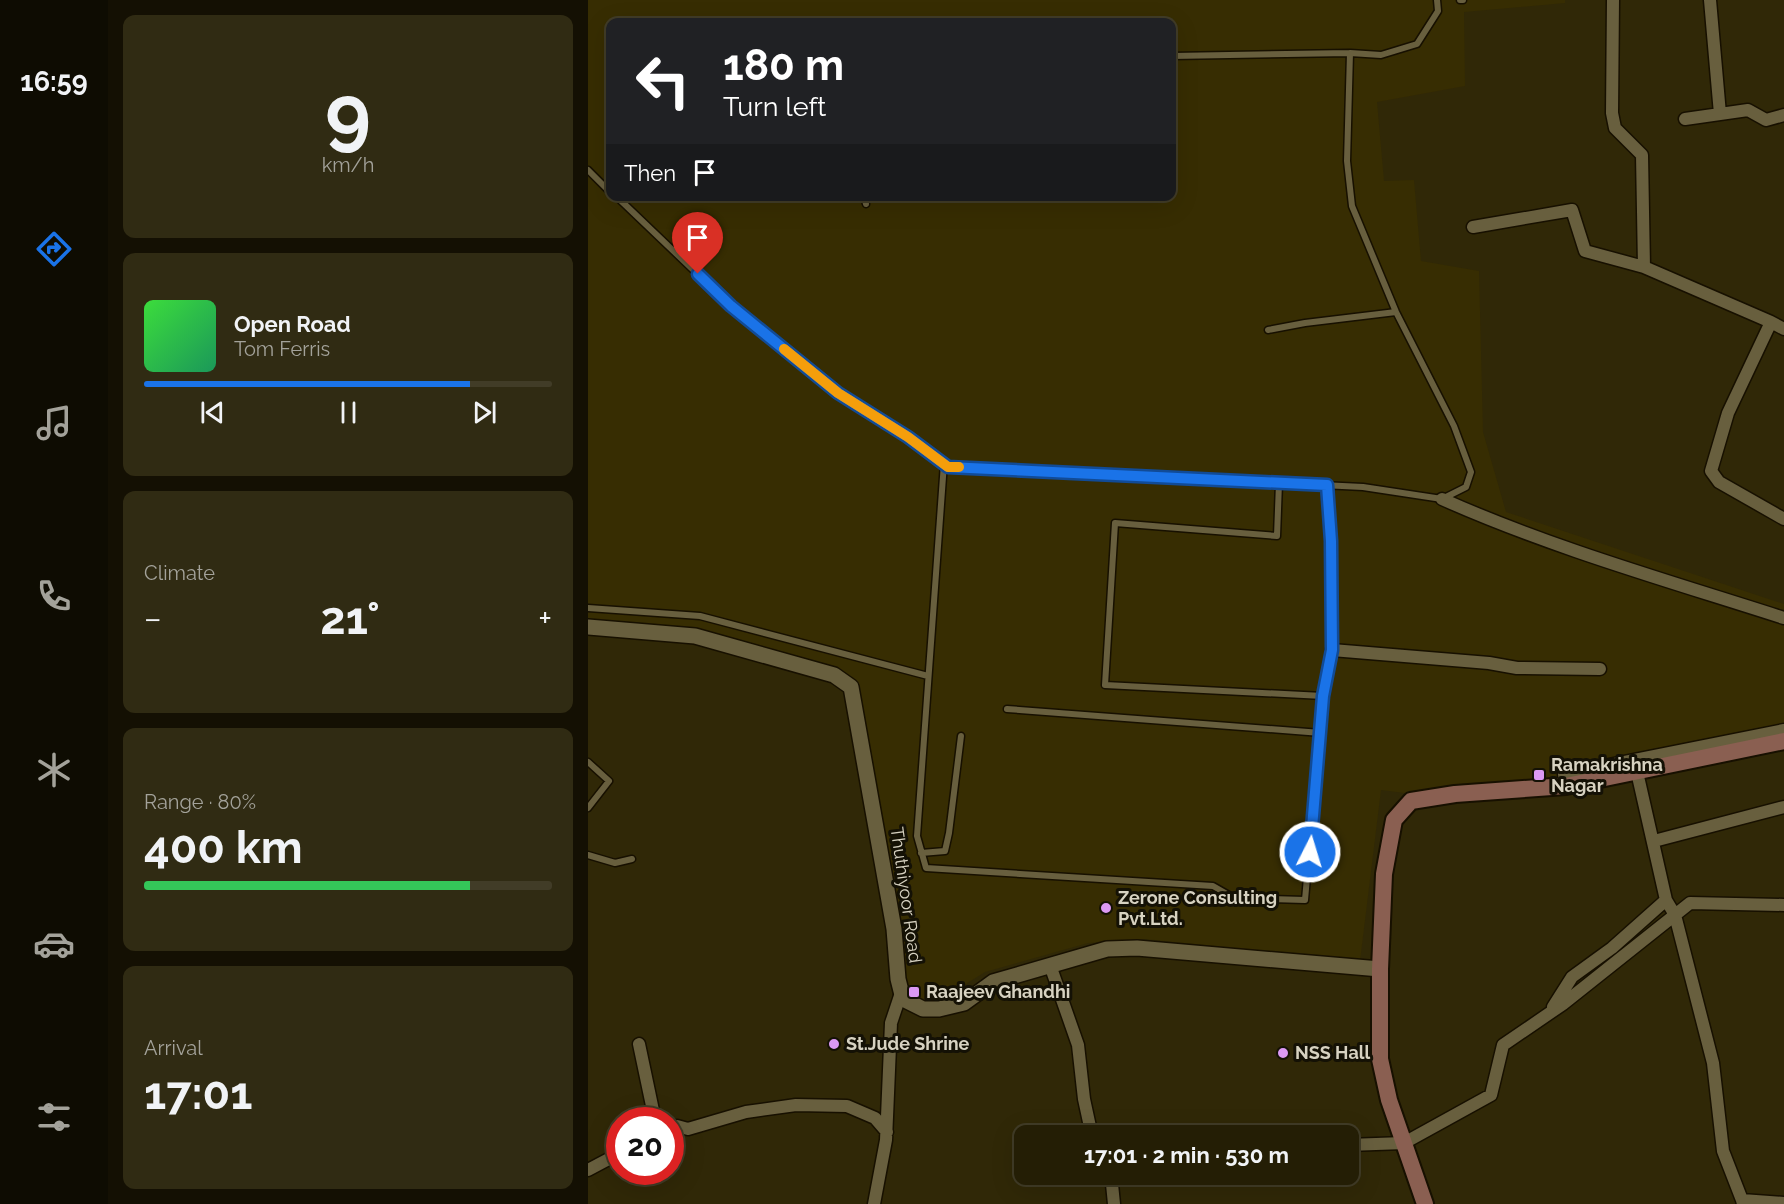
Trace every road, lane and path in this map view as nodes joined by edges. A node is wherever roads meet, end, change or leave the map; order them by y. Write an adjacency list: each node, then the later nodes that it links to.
1 (1437, 0): 4 (lane)
2 (1613, 0): 15 (street)
3 (1710, 0): 6 (street)
4 (1350, 53): 5 (lane); 16 (lane)
5 (1176, 56)
6 (1720, 114): 7 (street); 8 (street)
7 (1784, 115)
8 (1685, 119)
9 (588, 171): 10 (lane)
10 (606, 188)
11 (621, 201): 20 (lane)
12 (865, 201): 13 (lane)
13 (866, 204)
14 (1473, 227): 15 (street)
15 (1644, 267): 17 (street)
16 (1396, 312): 19 (lane); 23 (lane)
17 (1771, 322): 18 (street); 24 (street)
18 (1784, 329)
19 (1268, 330)
20 (944, 463): 21 (lane); 30 (lane)
21 (1279, 483): 22 (lane); 31 (lane)
22 (1327, 485): 23 (lane); 28 (lane)
23 (1442, 499): 26 (street)
24 (1784, 519)
25 (588, 608): 30 (lane)
26 (1784, 618)
27 (588, 627): 51 (street, Thuthiyoor Road)
28 (1332, 650): 29 (street); 31 (lane)
29 (1600, 669)
30 (928, 676): 43 (lane)
31 (1323, 696): 34 (lane)
32 (1007, 709): 34 (lane)
33 (1784, 730): 39 (street)
34 (1321, 733): 43 (lane)
35 (961, 736): 43 (lane)
36 (1784, 741): 38 (main road)
37 (588, 762): 41 (lane)
38 (1637, 772): 39 (main road); 42 (street)
39 (1566, 786): 50 (main road)
40 (1784, 807): 42 (street)
41 (588, 808)
42 (1654, 841): 46 (street)
43 (921, 853)
44 (588, 855): 45 (lane)
45 (632, 859)
46 (1666, 900): 48 (street); 52 (street)
47 (1784, 905): 48 (street)
48 (1675, 915): 52 (street); 63 (street)
49 (1050, 965): 50 (street); 51 (street); 55 (street)
50 (1380, 969): 58 (main road)
51 (901, 993): 57 (street)
52 (1549, 1015): 58 (street)
53 (639, 1044): 54 (street)
54 (652, 1107)
55 (1090, 1125)
56 (684, 1128): 57 (street)
57 (887, 1132): 65 (street)
58 (1404, 1143): 59 (street); 67 (main road)
59 (1359, 1145)
60 (606, 1160): 61 (street)
61 (588, 1170)
62 (1112, 1185): 66 (street)
63 (1742, 1202): 64 (street)
64 (1784, 1203)
65 (874, 1204)
66 (1113, 1204)
67 (1425, 1204)

